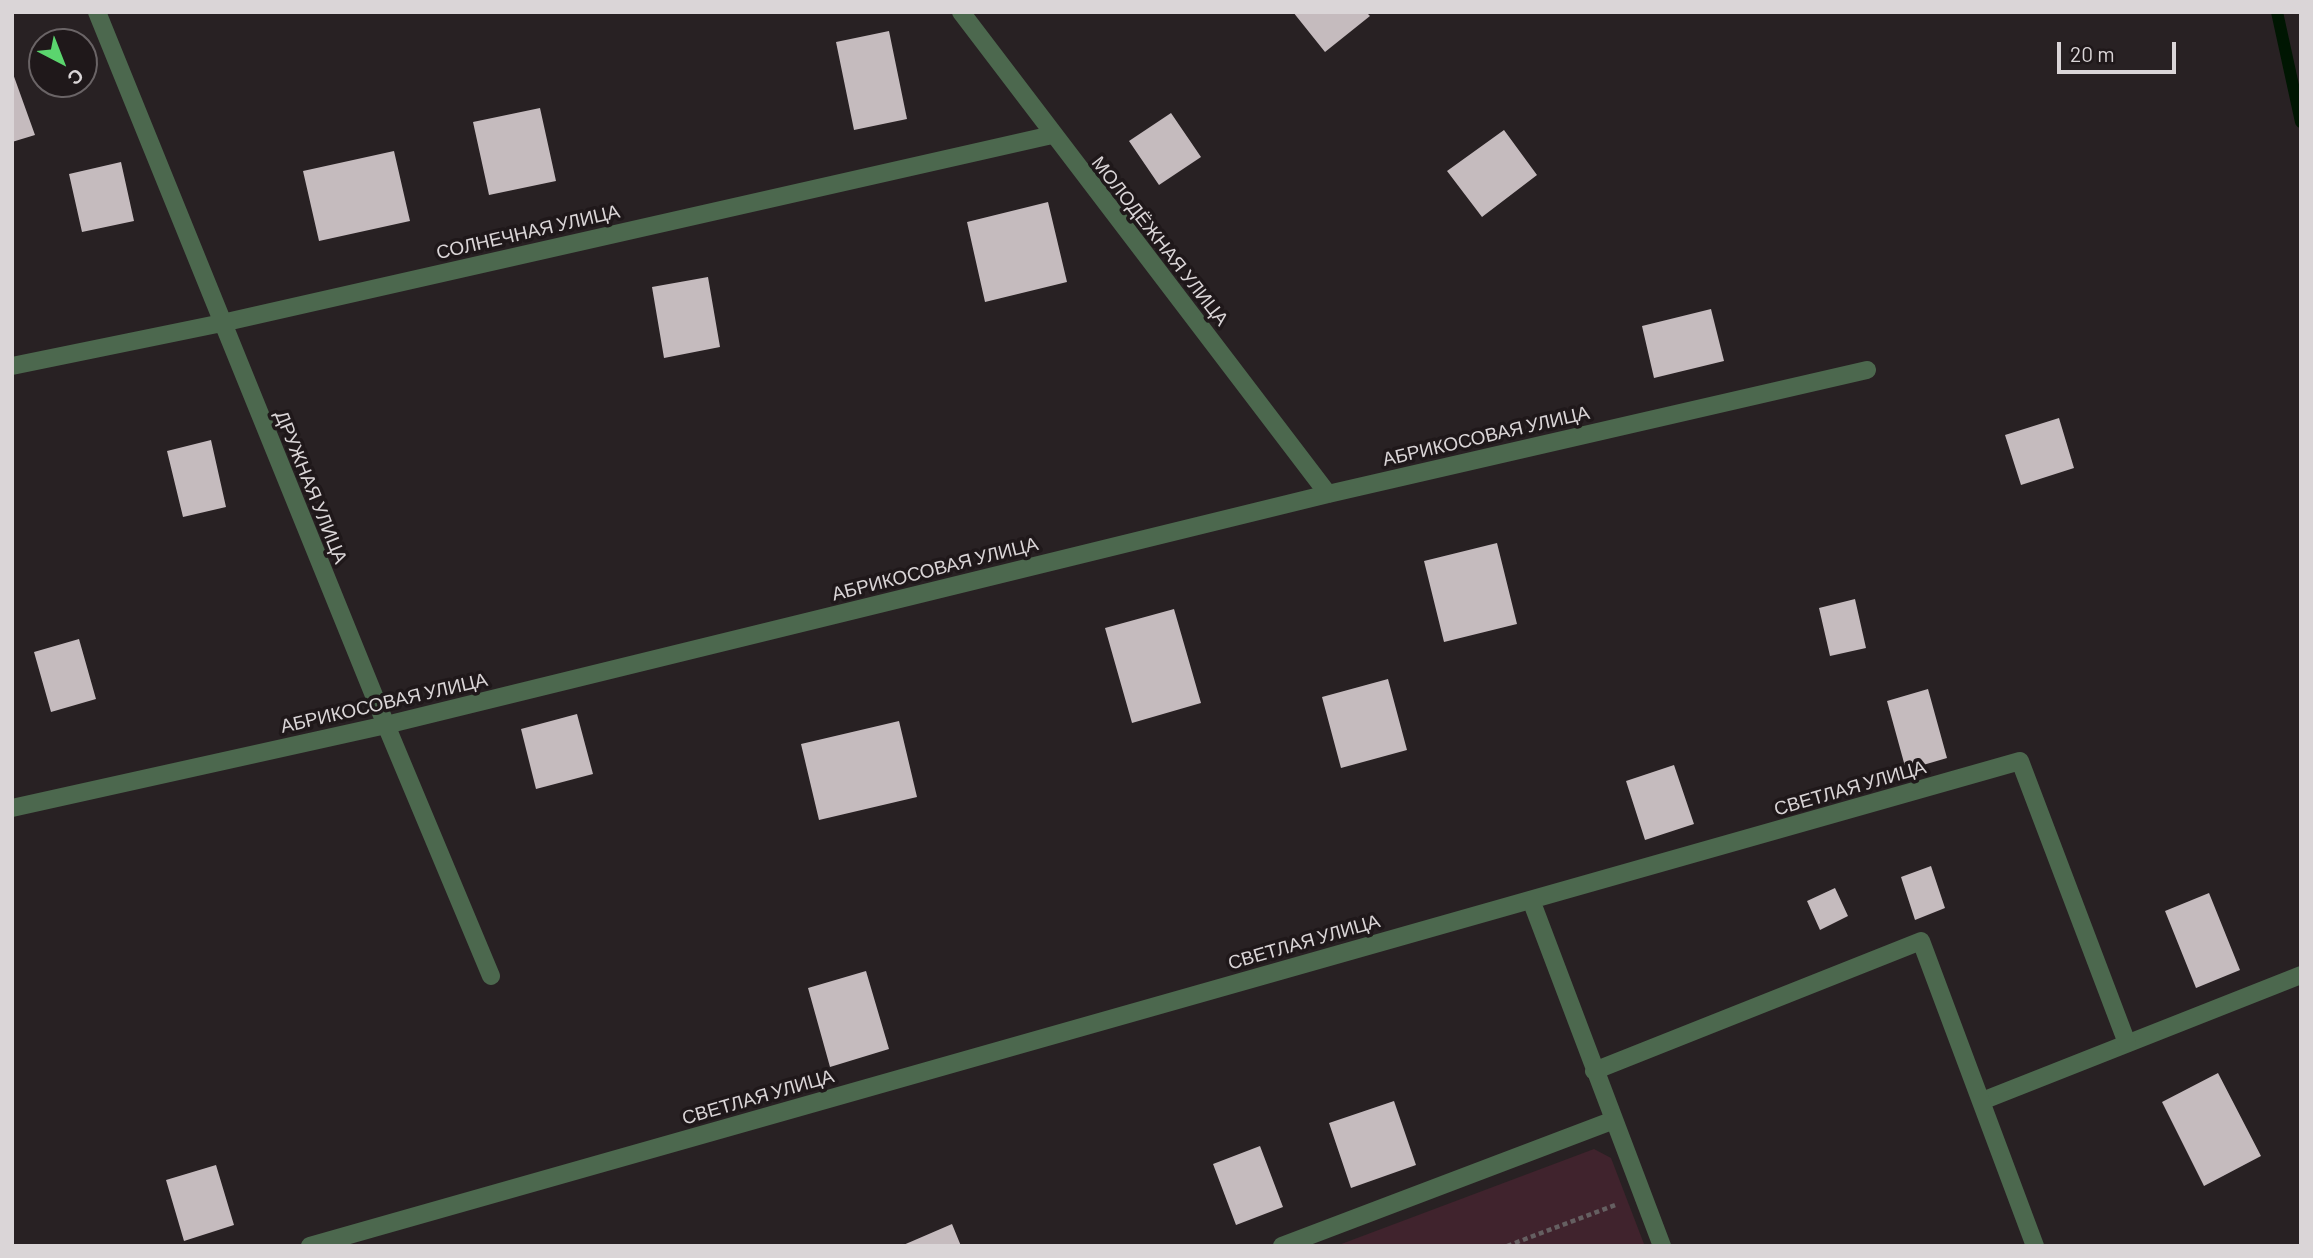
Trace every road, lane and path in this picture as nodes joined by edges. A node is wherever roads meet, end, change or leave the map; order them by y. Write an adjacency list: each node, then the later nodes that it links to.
1 (97, 12): 4 (street, ДРУЖНАЯ УЛИЦА)
2 (961, 12): 3 (street, МОЛОДЁЖНАЯ УЛИЦА)
3 (1052, 135): 4 (street, СОЛНЕЧНАЯ УЛИЦА); 7 (street, МОЛОДЁЖНАЯ УЛИЦА)
4 (222, 323): 5 (street, СОЛНЕЧНАЯ УЛИЦА); 8 (street, ДРУЖНАЯ УЛИЦА)
5 (12, 366)
6 (1867, 370): 7 (street, АБРИКОСОВАЯ УЛИЦА)
7 (1328, 494): 8 (street, АБРИКОСОВАЯ УЛИЦА)
8 (386, 725): 9 (street, АБРИКОСОВАЯ УЛИЦА); 12 (street, ДРУЖНАЯ УЛИЦА)
9 (12, 808)
10 (1531, 900): 13 (street, СВЕТЛАЯ УЛИЦА); 14 (street); 18 (street, СВЕТЛАЯ УЛИЦА)
11 (2301, 975): 13 (street)
12 (491, 976)
13 (2127, 1043): 15 (street)
14 (1594, 1071): 15 (street); 16 (street)
15 (1982, 1101): 22 (street)
16 (1614, 1120): 17 (street); 19 (street)
17 (1643, 1195): 20 (path); 21 (street)
18 (310, 1246)
19 (1283, 1246)
20 (1507, 1246)
21 (1662, 1246)
22 (2035, 1246)

